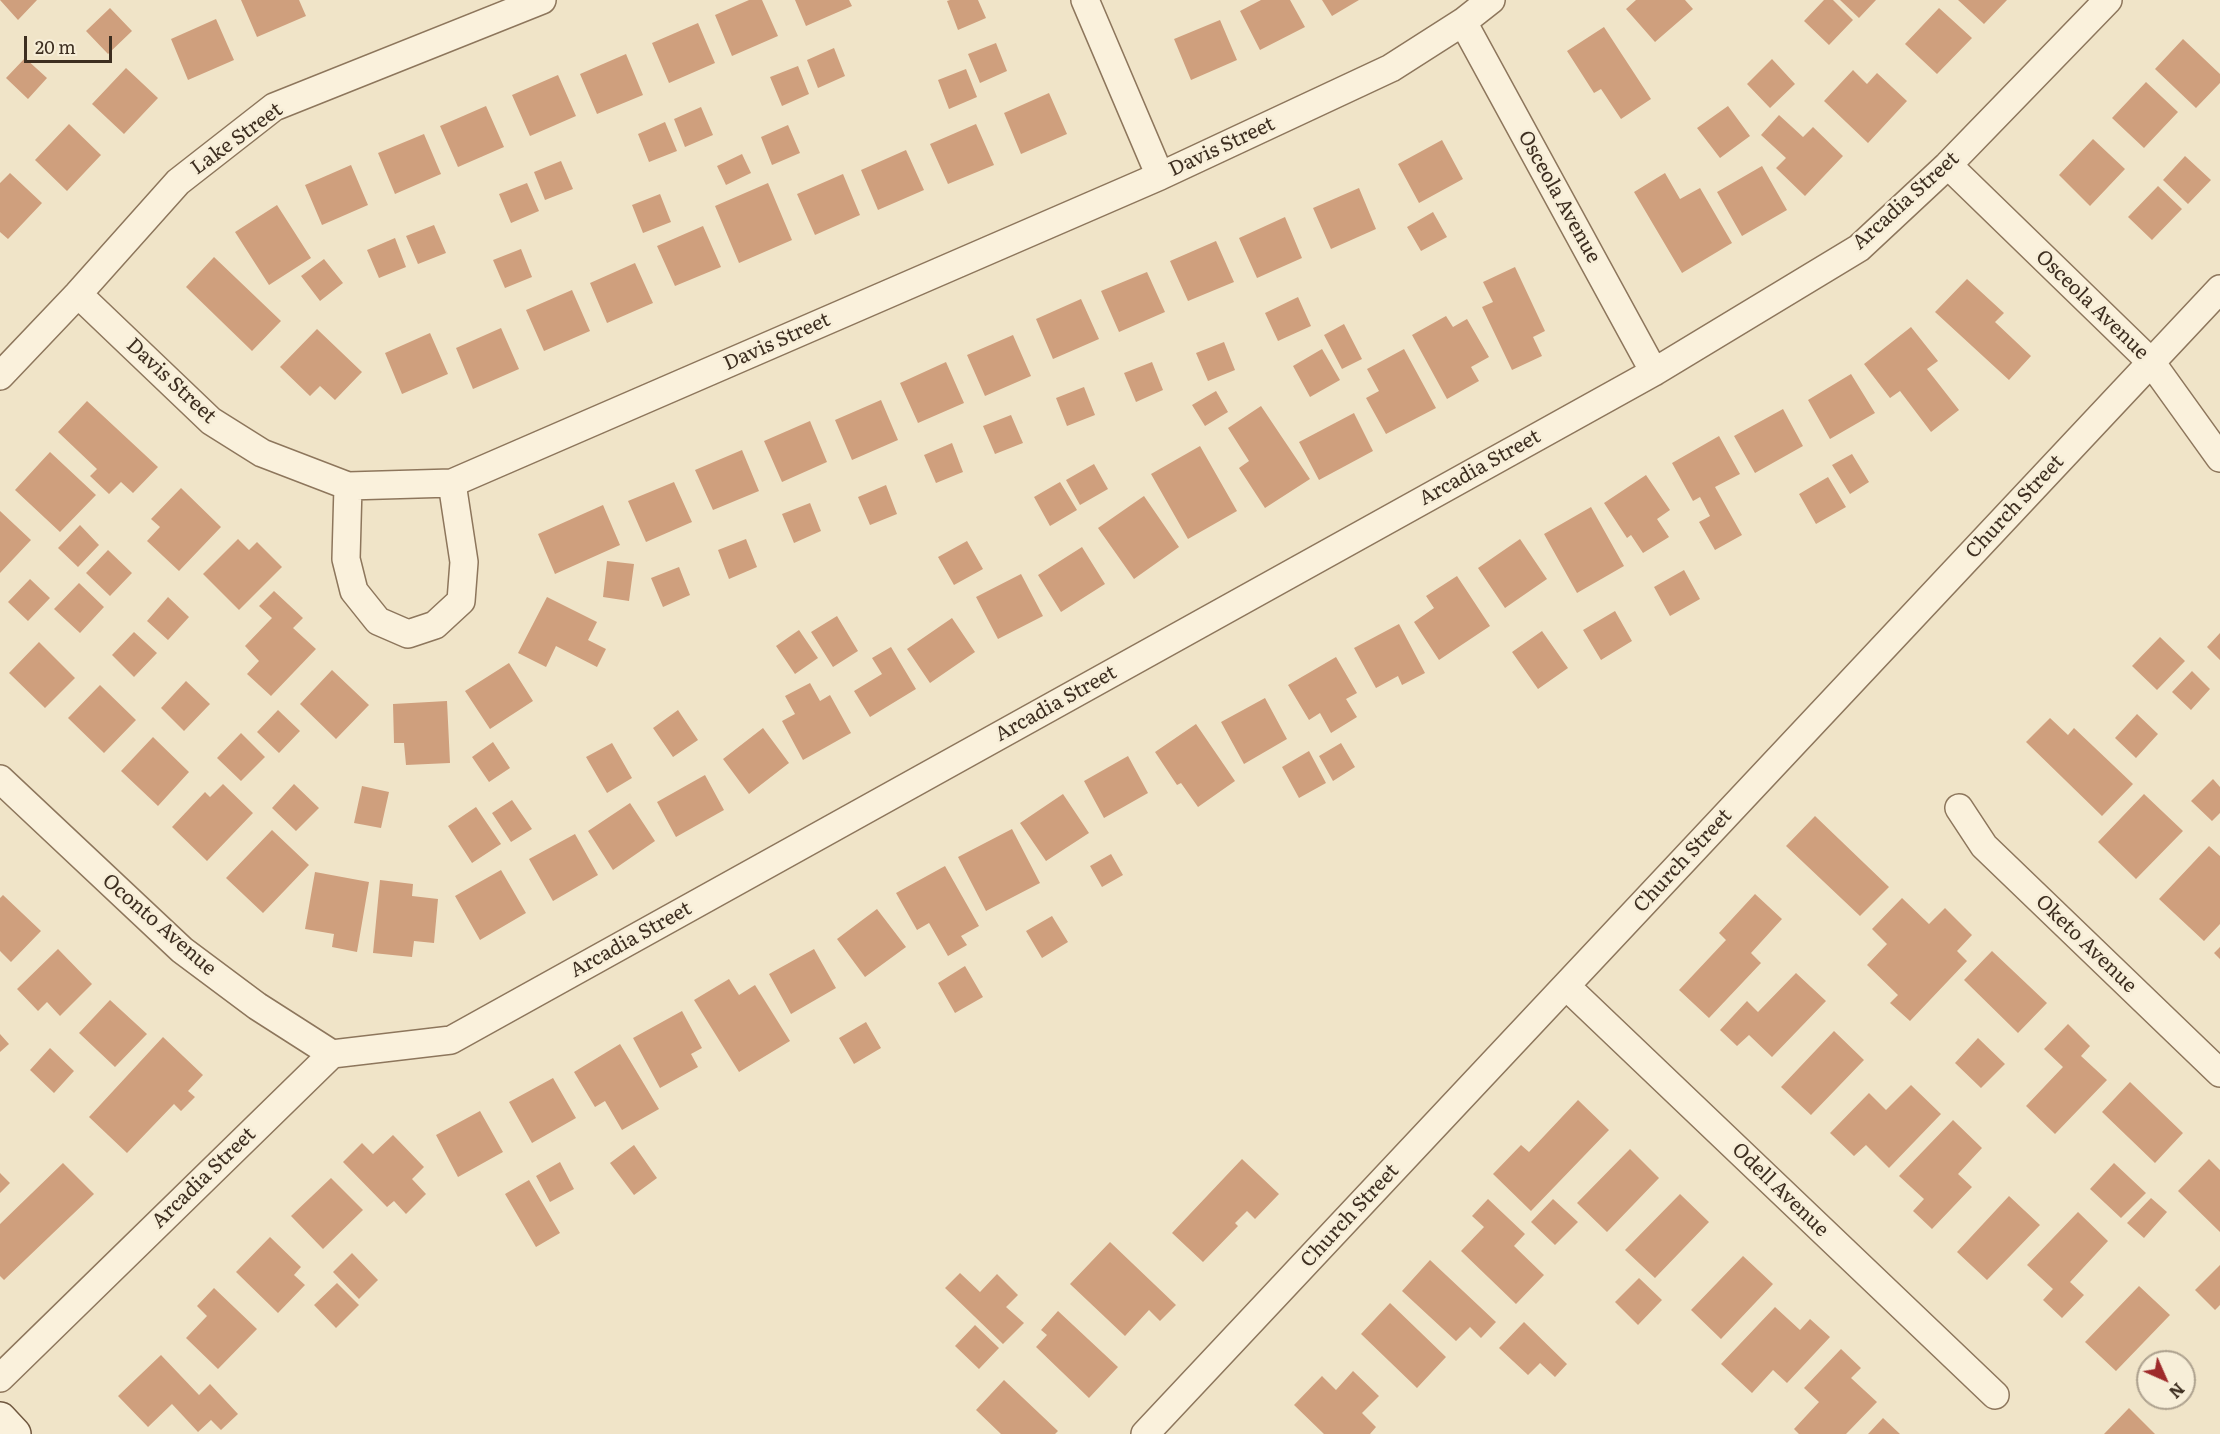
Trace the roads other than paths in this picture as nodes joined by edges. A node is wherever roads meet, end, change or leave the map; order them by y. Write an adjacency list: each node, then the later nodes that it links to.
1 (542, 0): 9 (street, Lake Street)
2 (1085, 0): 7 (street)
3 (1491, 0): 5 (street, Davis Street)
4 (2108, 0): 6 (street, Arcadia Street)
5 (1463, 22): 7 (street, Davis Street); 11 (street, Osceola Avenue)
6 (1948, 165): 10 (street, Osceola Avenue); 11 (street, Arcadia Street)
7 (1160, 176): 14 (street, Davis Street)
8 (2220, 289): 10 (street, Church Street)
9 (78, 294): 12 (street, Lake Street); 15 (street, Davis Street)
10 (2151, 362): 13 (street, Osceola Avenue); 18 (street, Church Street)
11 (1654, 372): 19 (street, Arcadia Street)
12 (0, 375)
13 (2220, 458)
14 (452, 483): 15 (street, Davis Street); 15 (street)
15 (348, 486)
16 (0, 779): 19 (street, Oconto Avenue)
17 (1959, 808): 20 (street, Oketo Avenue)
18 (1566, 986): 22 (street, Odell Avenue); 25 (street, Church Street)
19 (332, 1054): 21 (street, Arcadia Street)
20 (2220, 1073)
21 (0, 1378)
22 (1995, 1395)
23 (0, 1419): 24 (main road)
24 (14, 1434)
25 (1145, 1434)

